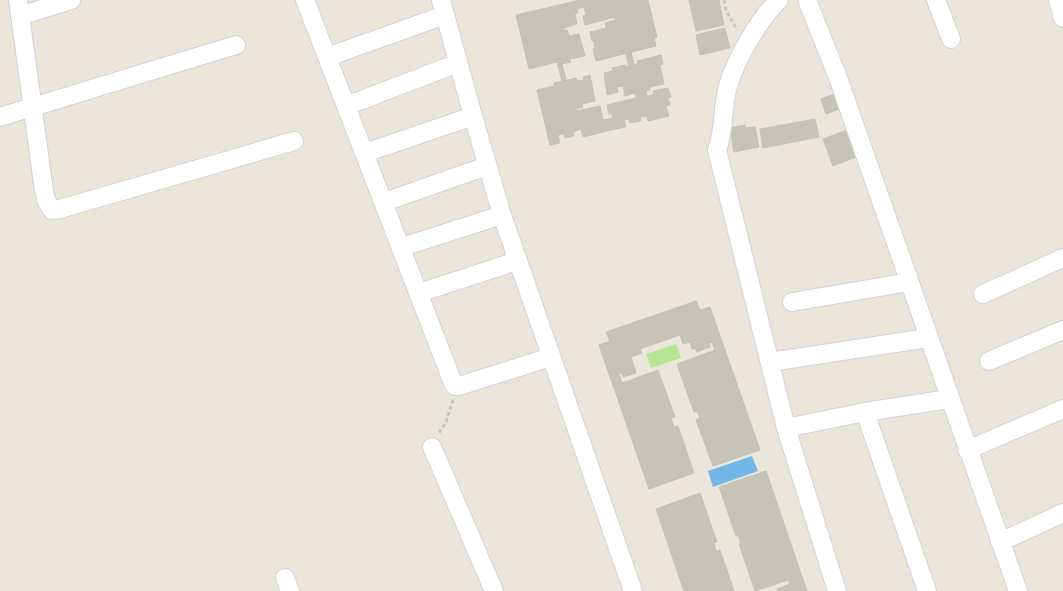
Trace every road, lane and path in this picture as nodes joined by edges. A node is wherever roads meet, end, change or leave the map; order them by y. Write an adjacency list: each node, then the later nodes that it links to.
1 (71, 0): 8 (street)
2 (305, 0): 14 (street)
3 (724, 0): 13 (path)
4 (779, 0): 13 (street)
5 (807, 0): 28 (street)
6 (936, 0): 11 (street)
7 (1058, 0): 10 (street)
8 (19, 8): 17 (street)
9 (443, 8): 14 (street); 15 (street)
10 (1063, 18)
11 (951, 39)
12 (236, 45): 17 (street)
13 (745, 46): 36 (street)
14 (327, 57): 16 (street)
15 (458, 63): 16 (street); 18 (street)
16 (346, 106): 21 (street)
17 (32, 107): 19 (street); 20 (street)
18 (473, 116): 21 (street); 22 (street)
19 (0, 117)
20 (294, 141)
21 (365, 154): 23 (street)
22 (487, 166): 23 (street); 24 (street)
23 (384, 202): 25 (street)
24 (502, 215): 25 (street); 27 (street)
25 (402, 247): 29 (street)
26 (1063, 258): 30 (street)
27 (518, 261): 29 (street); 34 (street)
28 (909, 282): 31 (street); 33 (street)
29 (419, 293): 37 (street)
30 (983, 294)
31 (792, 302)
32 (1063, 330): 35 (street)
33 (928, 338): 36 (street); 38 (street)
34 (551, 357): 37 (street); 47 (street)
35 (989, 361)
36 (770, 362): 41 (street)
37 (455, 386): 42 (path)
38 (949, 398): 40 (street); 43 (street)
39 (1063, 410): 43 (street)
40 (864, 412): 41 (street); 49 (street)
41 (786, 428): 48 (street)
42 (432, 448): 46 (street)
43 (967, 450): 45 (street)
44 (1063, 513): 45 (street)
45 (1000, 542): 50 (street)
46 (494, 591)
47 (633, 591)
48 (837, 591)
49 (927, 591)
50 (1018, 591)

